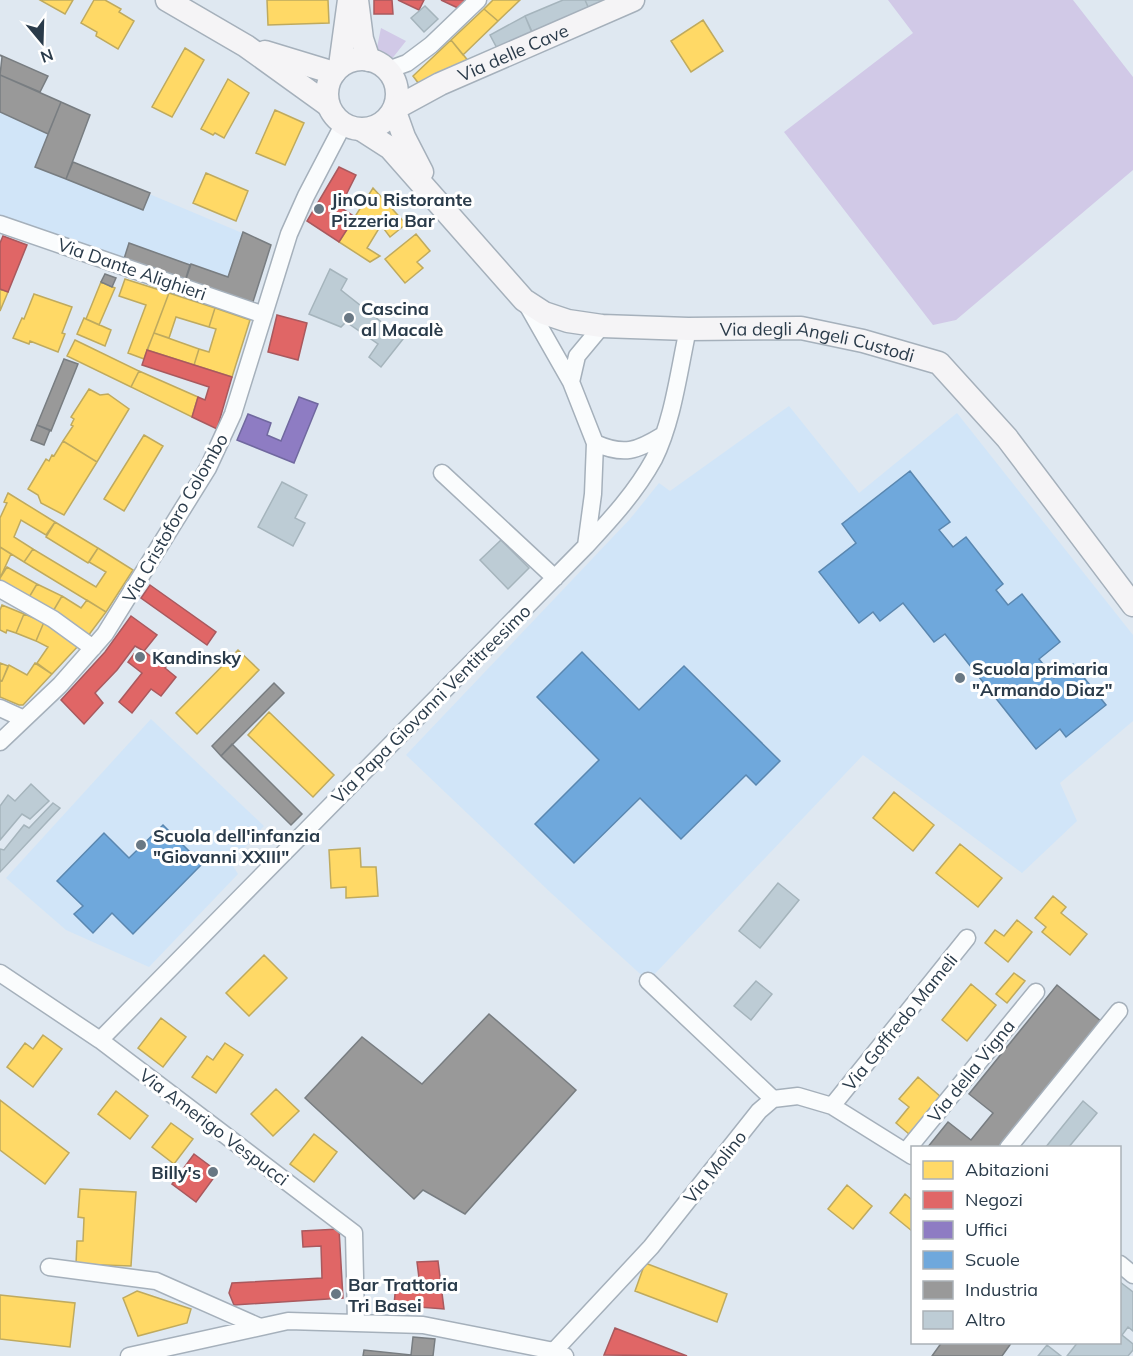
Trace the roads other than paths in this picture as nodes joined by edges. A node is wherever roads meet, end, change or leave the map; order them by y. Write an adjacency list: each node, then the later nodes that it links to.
1 (167, 0): 6 (street)
2 (349, 0): 8 (street)
3 (357, 0): 7 (street)
4 (478, 0): 7 (street)
5 (633, 0): 10 (street, Via delle Cave)
6 (246, 46): 8 (street); 9 (street)
7 (379, 65): 8 (street); 10 (street)
8 (337, 69): 9 (street)
9 (328, 105): 11 (street)
10 (394, 109): 11 (street); 12 (street, Via degli Angeli Custodi)
11 (353, 127): 12 (street, Via degli Angeli Custodi); 15 (street, Via Cristoforo Colombo)
12 (435, 197): 14 (street, Via degli Angeli Custodi)
13 (0, 224): 15 (street, Via Dante Alighieri)
14 (524, 300): 16 (street, Via degli Angeli Custodi); 18 (street)
15 (264, 315): 26 (street, Via Cristoforo Colombo)
16 (602, 326): 17 (street, Via degli Angeli Custodi); 18 (street)
17 (688, 329): 19 (street, Via Papa Giovanni Ventitreesimo); 25 (street, Via degli Angeli Custodi)
18 (571, 382): 20 (street)
19 (663, 435): 20 (street); 22 (street, Via Papa Giovanni Ventitreesimo)
20 (595, 443): 22 (street)
21 (442, 473): 23 (street)
22 (586, 546): 23 (street, Via Papa Giovanni Ventitreesimo)
23 (555, 578): 35 (street, Via Papa Giovanni Ventitreesimo)
24 (0, 589): 26 (street)
25 (1133, 605)
26 (93, 648): 28 (street, Via Cristoforo Colombo)
27 (0, 708): 28 (street)
28 (24, 719): 29 (street, Via Cristoforo Colombo)
29 (0, 742)
30 (967, 938): 37 (street, Via Goffredo Mameli)
31 (0, 973): 35 (street, Via Amerigo Vespucci)
32 (648, 981): 36 (street)
33 (1036, 992): 38 (street, Via della Vigna)
34 (1119, 1011): 39 (street)
35 (100, 1040): 44 (street, Via Amerigo Vespucci)
36 (773, 1099): 37 (street); 46 (street, Via Molino)
37 (832, 1106): 40 (street)
38 (915, 1146)
39 (1010, 1146)
40 (909, 1154)
41 (1121, 1266): 43 (street)
42 (49, 1267): 45 (street)
43 (1133, 1275)
44 (356, 1322): 45 (street); 46 (street)
45 (260, 1327): 47 (street)
46 (559, 1354)
47 (129, 1356)

